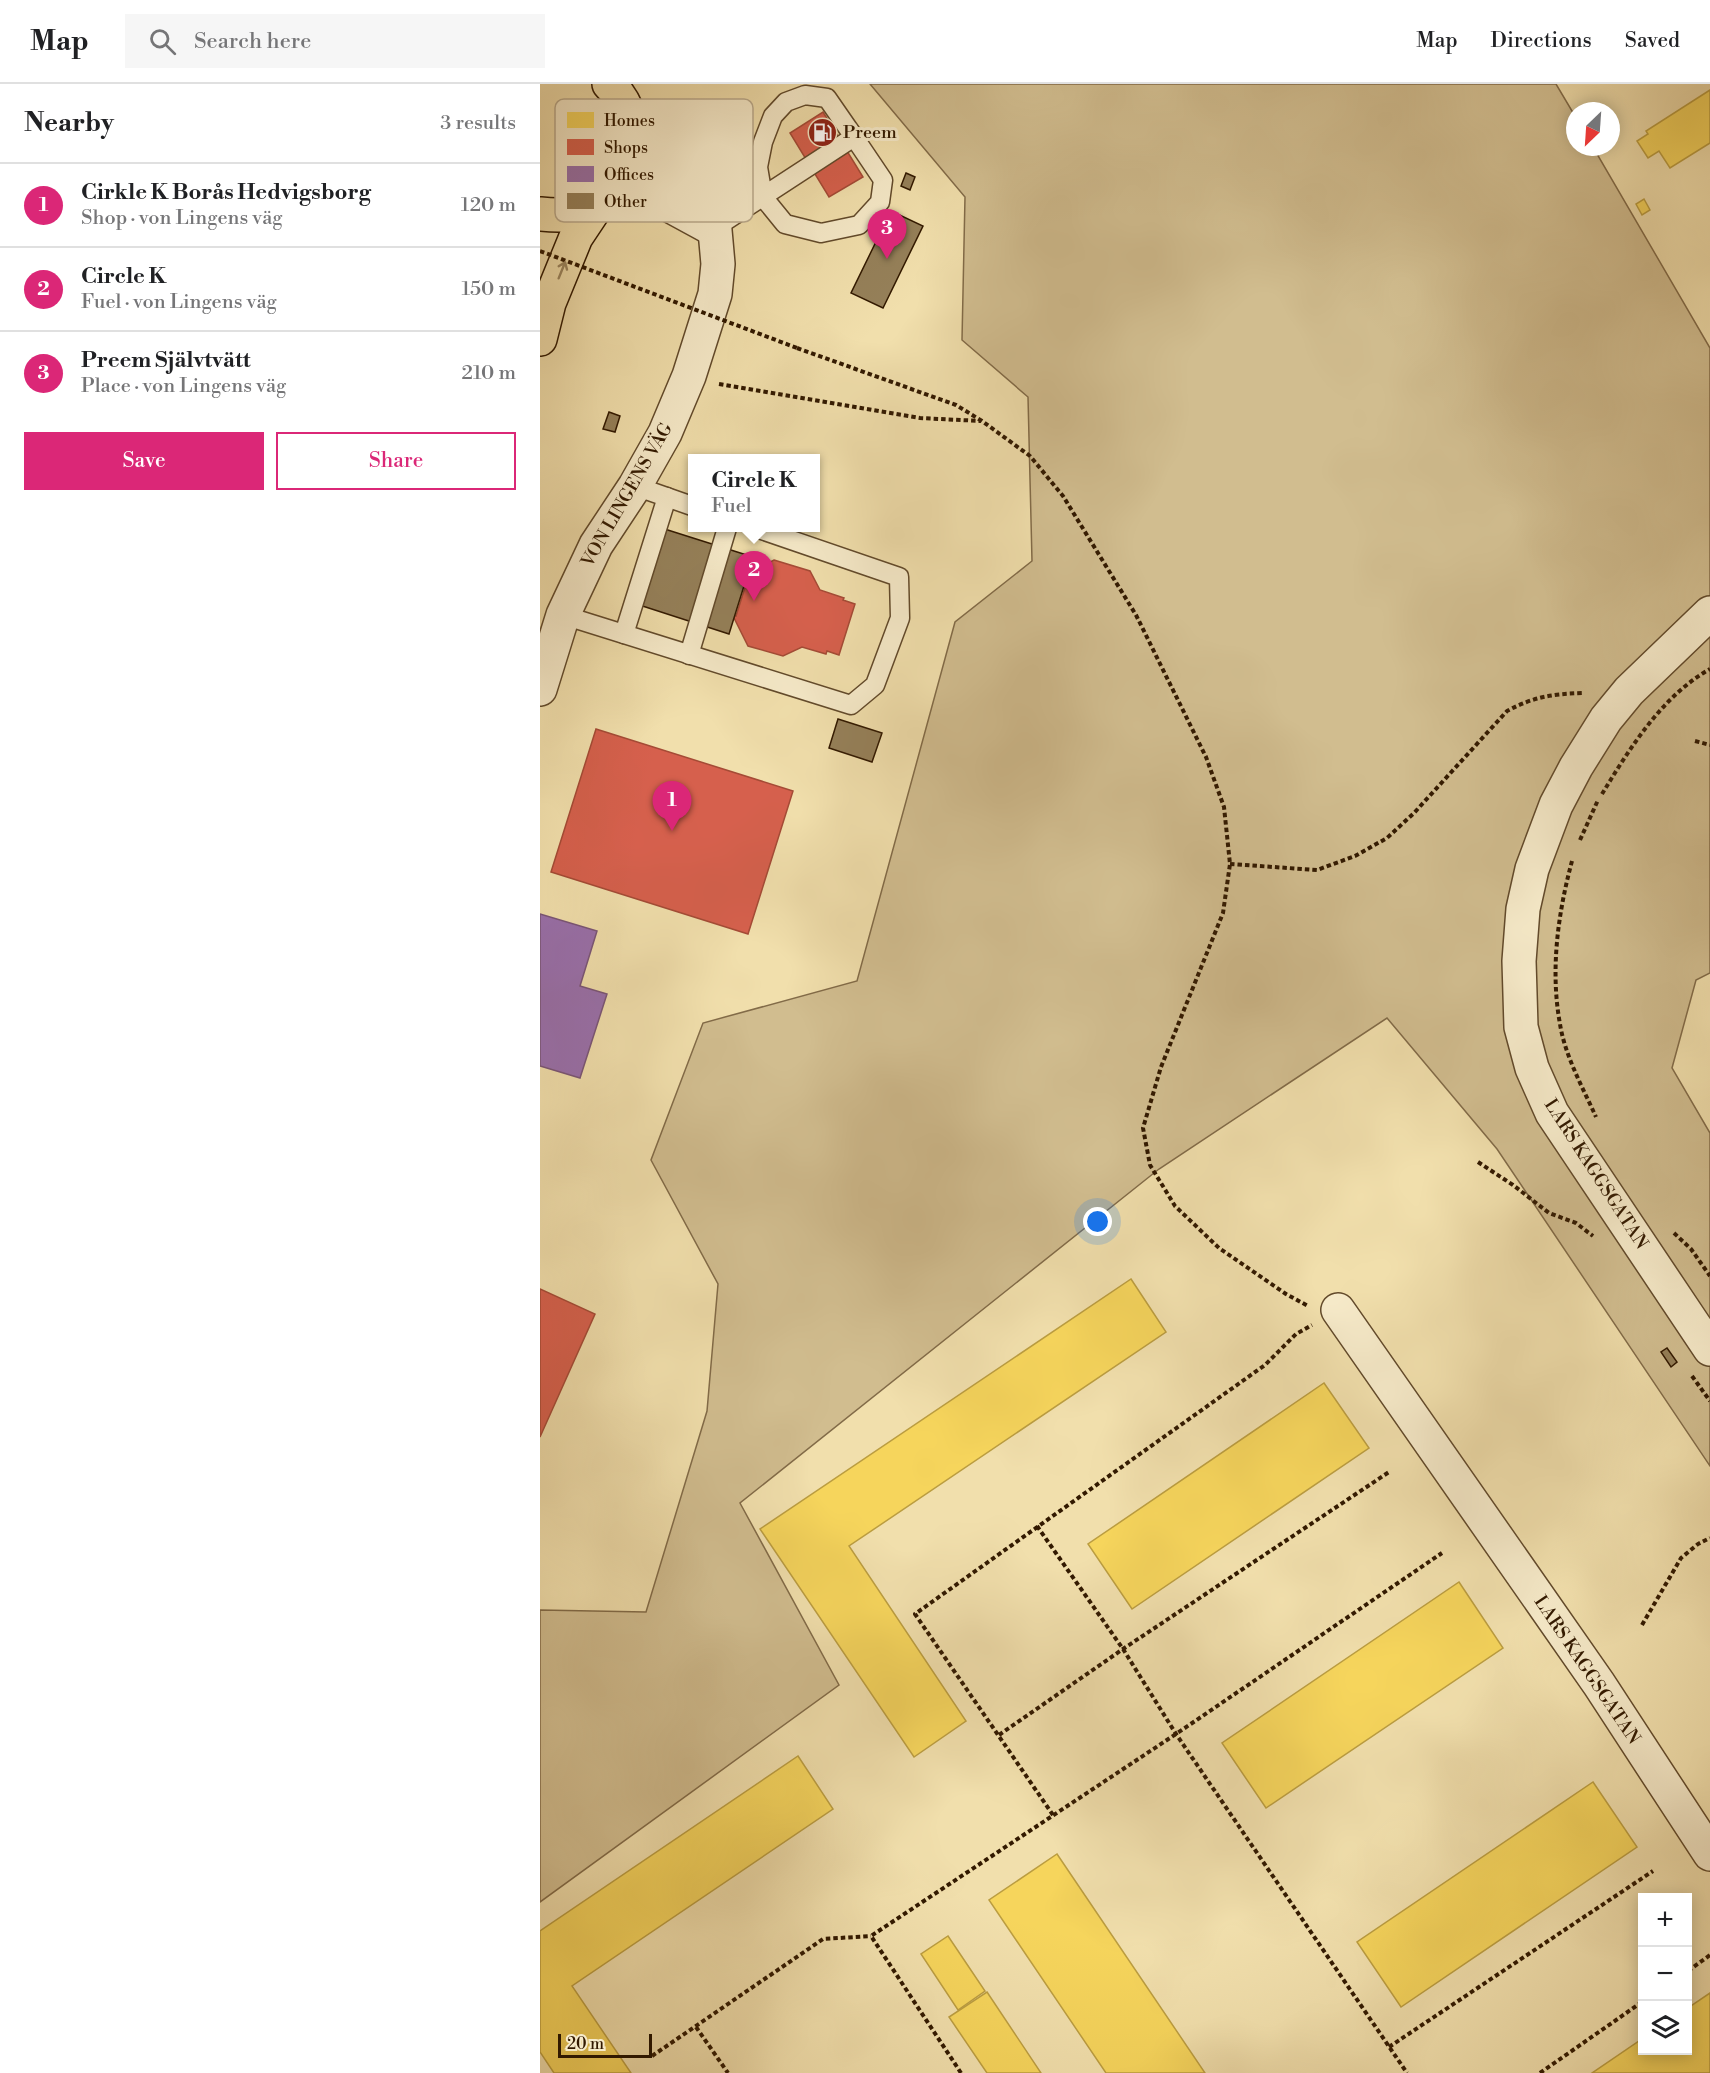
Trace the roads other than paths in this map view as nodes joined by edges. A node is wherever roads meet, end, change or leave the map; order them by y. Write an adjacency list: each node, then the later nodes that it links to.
1 (854, 137): 2 (lane); 2 (lane); 2 (lane)
2 (763, 197): 3 (lane)
3 (753, 203)
4 (540, 214): 5 (main road)
5 (555, 215)
6 (588, 222): 11 (main road, one-way to 6)
7 (700, 222): 10 (street)
8 (713, 222): 10 (street, VON LINGENS VÄG)
9 (724, 222): 10 (lane)
10 (713, 229): 12 (street, VON LINGENS VÄG)
11 (540, 339)
12 (635, 486): 13 (lane); 18 (street, VON LINGENS VÄG)
13 (667, 497): 14 (lane); 19 (lane)
14 (688, 504)
15 (726, 532): 21 (lane)
16 (768, 532): 21 (lane)
17 (1710, 613): 20 (street, LARS KAGGSGATAN)
18 (562, 615): 19 (lane); 22 (street, VON LINGENS VÄG)
19 (624, 634): 21 (lane)
20 (1697, 639): 24 (street, LARS KAGGSGATAN)
21 (689, 655)
22 (540, 688)
23 (1338, 1310): 25 (street, LARS KAGGSGATAN)
24 (1698, 1359)
25 (1710, 1854)

